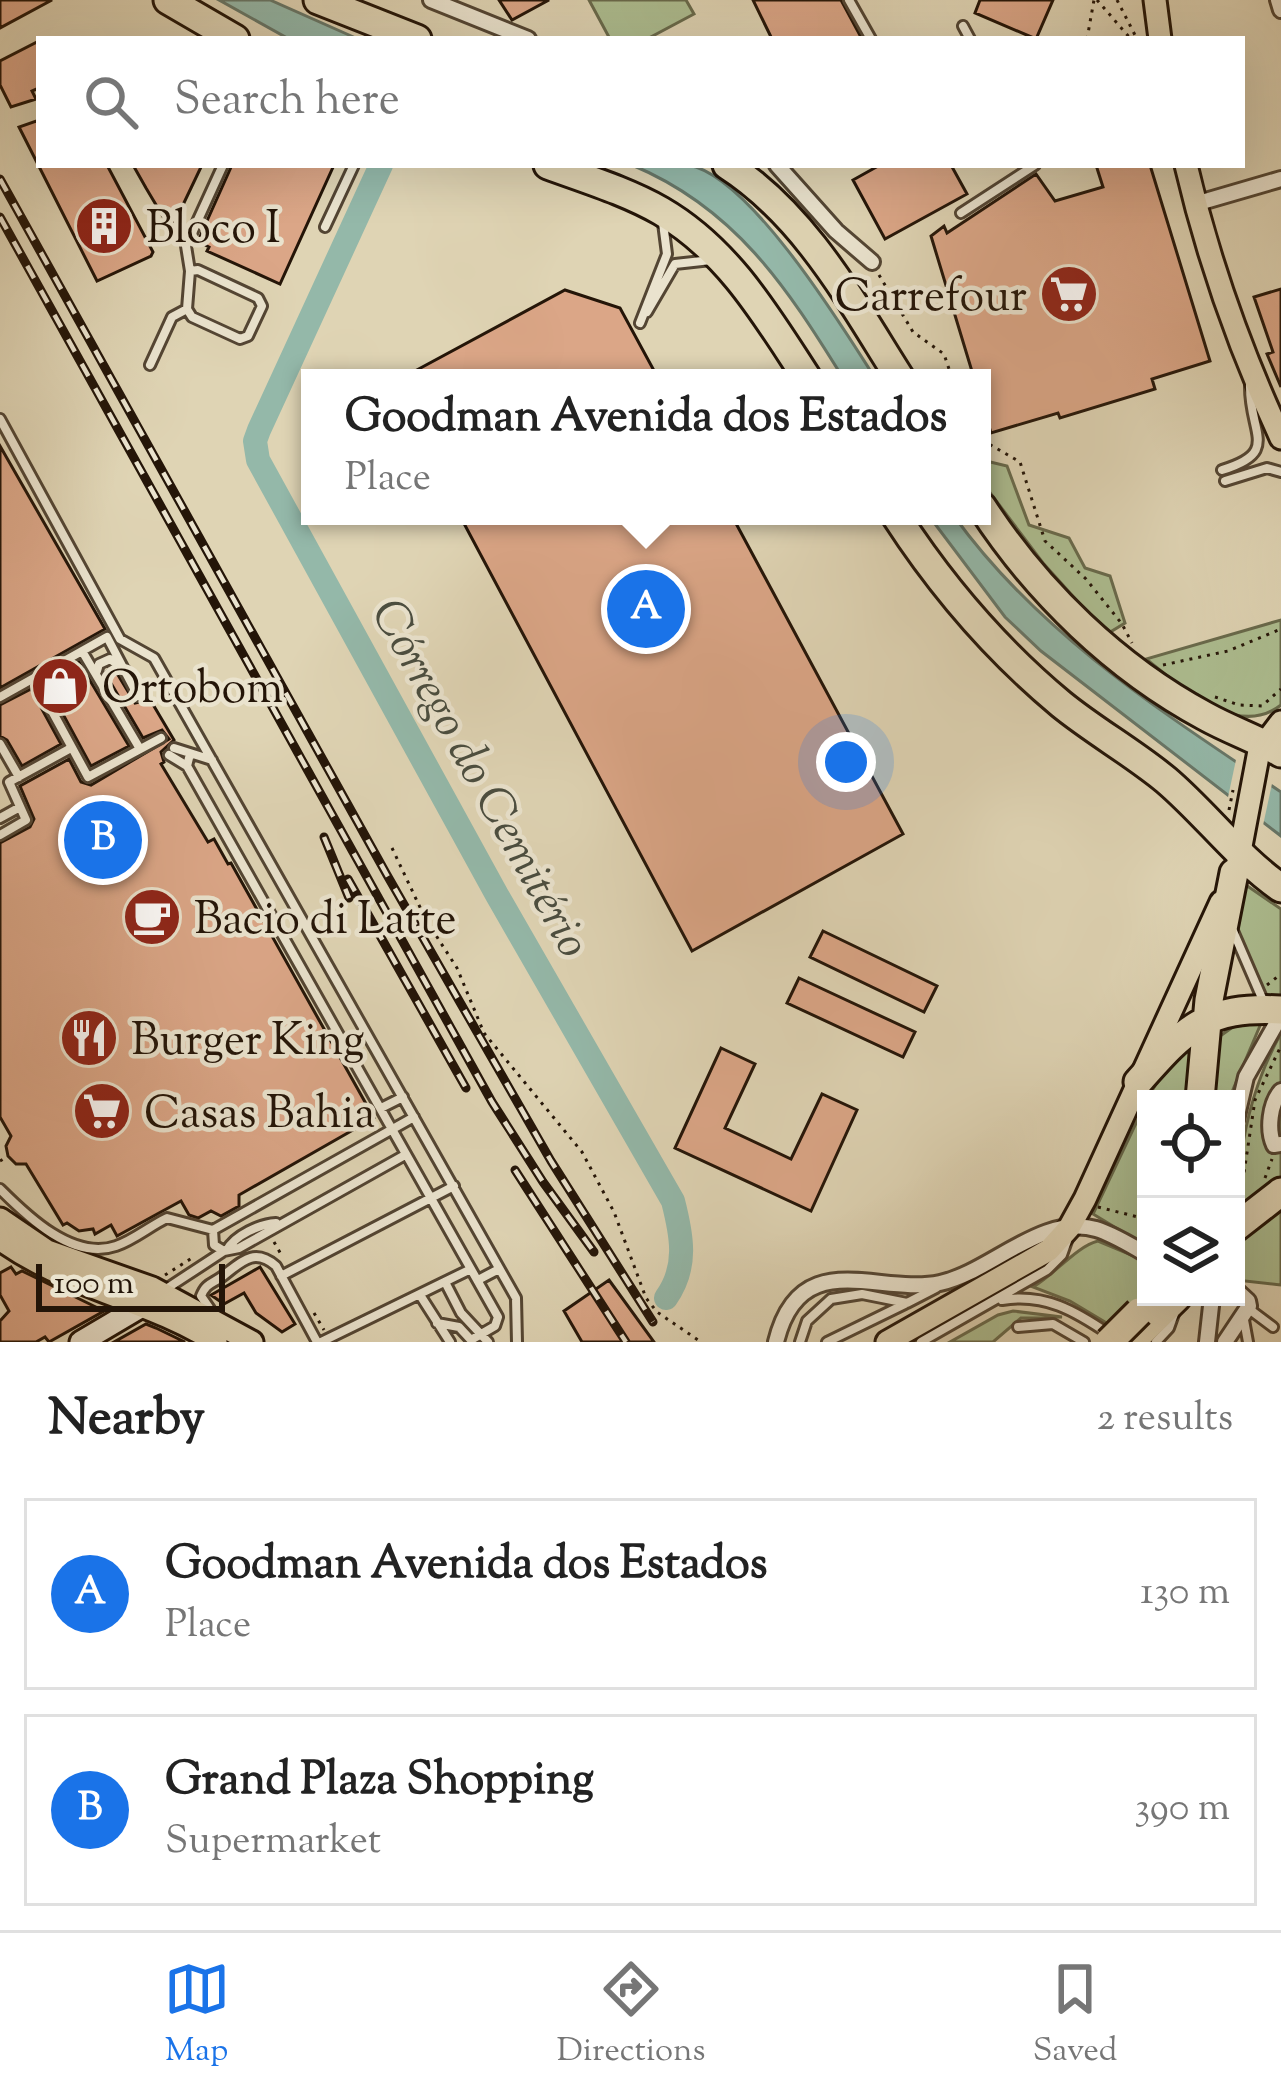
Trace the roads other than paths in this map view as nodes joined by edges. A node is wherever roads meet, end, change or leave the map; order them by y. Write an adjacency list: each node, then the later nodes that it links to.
1 (168, 0): 10 (highway)
2 (318, 0): 11 (highway)
3 (431, 0): 12 (street)
4 (849, 0): 13 (lane)
5 (1141, 0): 15 (street)
6 (1155, 0): 15 (main road)
7 (1278, 0): 8 (street)
8 (1281, 10)
9 (963, 26): 14 (lane)
10 (230, 36)
11 (409, 36)
12 (521, 36)
13 (869, 36)
14 (968, 36)
15 (1159, 36)
16 (222, 168): 30 (lane)
17 (353, 168): 27 (lane)
18 (555, 168): 25 (highway)
19 (731, 168): 34 (highway)
20 (780, 168): 29 (street)
21 (1030, 168): 26 (lane)
22 (1187, 168): 24 (main road)
23 (1281, 179): 24 (street)
24 (1196, 204): 35 (main road)
25 (659, 210): 28 (highway); 28 (lane)
26 (961, 212)
27 (325, 227)
28 (724, 261): 33 (highway)
29 (872, 262)
30 (190, 271): 31 (lane); 31 (lane)
31 (187, 309): 32 (lane)
32 (150, 365)
33 (801, 369)
34 (894, 369)
35 (1251, 372): 37 (main road); 38 (lane)
36 (0, 419): 55 (lane)
37 (1281, 438)
38 (1222, 470)
39 (1281, 472): 40 (lane)
40 (1225, 481)
41 (991, 519): 50 (highway)
42 (902, 525): 63 (highway)
43 (82, 650): 44 (lane); 45 (lane); 46 (lane)
44 (127, 671): 45 (lane); 47 (lane)
45 (97, 675): 53 (lane)
46 (34, 678): 48 (lane); 52 (lane)
47 (138, 696)
48 (0, 698)
49 (161, 738): 53 (lane)
50 (1272, 743): 63 (main road)
51 (0, 744): 57 (lane)
52 (71, 748): 53 (lane); 57 (lane)
53 (140, 749)
54 (190, 754): 55 (lane); 56 (lane); 56 (lane)
55 (213, 760): 61 (lane)
56 (187, 766): 62 (lane)
57 (19, 777): 58 (lane)
58 (20, 807): 59 (lane); 60 (lane)
59 (0, 818)
60 (0, 835)
61 (262, 849): 62 (lane); 64 (lane)
62 (240, 862): 65 (lane)
63 (1238, 863): 66 (highway); 67 (highway); 70 (main road)
64 (274, 870): 65 (lane); 74 (lane)
65 (250, 879): 75 (lane)
66 (1281, 888)
67 (1228, 918): 68 (lane); 69 (highway)
68 (1276, 1012): 69 (highway); 72 (street)
69 (1207, 1019): 70 (highway); 71 (highway)
70 (1138, 1082): 86 (main road)
71 (1200, 1087)
72 (1243, 1090)
73 (1281, 1090): 78 (street)
74 (403, 1097): 75 (lane); 76 (lane)
75 (382, 1108): 77 (lane)
76 (414, 1117): 77 (lane); 80 (lane)
77 (391, 1130): 79 (lane); 87 (lane)
78 (1278, 1145)
79 (405, 1155): 82 (lane); 85 (lane)
80 (454, 1186): 82 (lane); 95 (lane)
81 (0, 1189): 87 (lane)
82 (430, 1198): 94 (lane); 96 (lane)
83 (1281, 1215): 90 (highway)
84 (0, 1219): 100 (main road)
85 (283, 1223): 89 (lane); 92 (lane)
86 (1069, 1228): 91 (street); 97 (street); 102 (main road)
87 (213, 1230): 92 (lane)
88 (0, 1239): 100 (main road)
89 (252, 1240): 92 (lane); 93 (lane)
90 (1245, 1242)
91 (1137, 1249)
92 (225, 1251): 100 (lane)
93 (266, 1258): 96 (lane); 115 (lane)
94 (472, 1269): 98 (lane); 99 (lane)
95 (499, 1269): 98 (lane); 123 (lane)
96 (281, 1276): 120 (lane)
97 (953, 1279): 103 (lane); 124 (street)
98 (478, 1280): 116 (lane)
99 (445, 1282): 101 (lane); 116 (lane)
100 (157, 1291): 115 (main road); 118 (street)
101 (420, 1294): 111 (lane); 120 (lane)
102 (982, 1302): 127 (main road); 128 (lane); 131 (lane)
103 (907, 1303): 125 (lane); 126 (lane)
104 (1245, 1305): 113 (lane)
105 (1143, 1306): 130 (highway, bridge)
106 (1168, 1306): 131 (highway)
107 (1176, 1306): 114 (lane)
108 (1211, 1306): 117 (street)
109 (1242, 1306): 134 (street)
110 (1243, 1306): 135 (lane)
111 (437, 1322): 116 (lane); 121 (lane)
112 (1018, 1327): 129 (lane)
113 (1273, 1327)
114 (1169, 1328): 132 (lane); 133 (lane)
115 (220, 1333): 119 (main road)
116 (480, 1333): 122 (lane)
117 (1206, 1340)
118 (81, 1342)
119 (252, 1342)
120 (319, 1342)
121 (450, 1342)
122 (488, 1342)
123 (517, 1342)
124 (776, 1342)
125 (800, 1342)
126 (827, 1342)
127 (887, 1342)
128 (921, 1342)
129 (1084, 1342)
130 (1109, 1342)
131 (1126, 1342)
132 (1156, 1342)
133 (1166, 1342)
134 (1225, 1342)
135 (1248, 1342)

